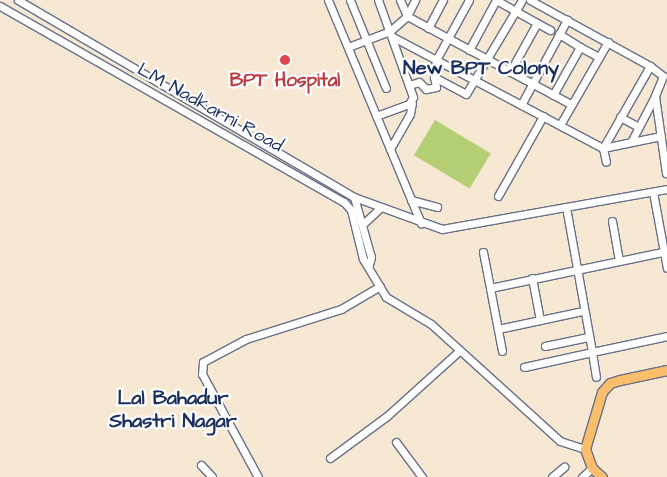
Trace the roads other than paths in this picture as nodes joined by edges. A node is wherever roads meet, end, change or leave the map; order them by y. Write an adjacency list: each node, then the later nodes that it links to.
1 (18, 0): 53 (street, LM Nadkarni Road)
2 (328, 0): 24 (street)
3 (350, 0): 22 (street)
4 (378, 0): 19 (street)
5 (400, 0): 14 (street)
6 (415, 0): 14 (street)
7 (443, 0): 17 (street)
8 (469, 0): 21 (street)
9 (496, 0): 13 (street); 26 (street)
10 (522, 0): 13 (street)
11 (530, 0): 15 (street)
12 (0, 6): 54 (street, LM Nadkarni Road)
13 (516, 11): 16 (street); 29 (street)
14 (407, 16): 17 (street); 19 (street)
15 (567, 20): 20 (street); 23 (street)
16 (537, 23): 18 (street); 31 (street)
17 (428, 28): 21 (street)
18 (550, 30)
19 (392, 34): 22 (street); 28 (street); 35 (street)
20 (559, 34): 25 (street); 34 (street)
21 (447, 38): 26 (street); 28 (street)
22 (366, 40): 24 (street); 36 (street)
23 (608, 42): 27 (street); 30 (street)
24 (348, 47): 42 (street)
25 (580, 47): 27 (street); 37 (street)
26 (469, 50): 29 (street)
27 (599, 57): 41 (street)
28 (436, 60): 32 (street); 33 (street)
29 (488, 60): 31 (street); 33 (street)
30 (650, 66): 38 (street); 44 (street)
31 (510, 72): 34 (street)
32 (434, 77): 33 (street); 35 (street)
33 (476, 81): 40 (street)
34 (532, 84): 37 (street); 40 (street)
35 (409, 85): 39 (street)
36 (386, 88)
37 (553, 95): 41 (street)
38 (655, 96): 46 (street); 47 (street)
39 (412, 103): 42 (street); 50 (street)
40 (521, 105): 43 (street)
41 (572, 105): 45 (street)
42 (376, 116): 50 (street)
43 (543, 116): 45 (street); 57 (street)
44 (620, 118): 46 (street); 49 (street)
45 (560, 125): 49 (street)
46 (639, 127): 48 (street)
47 (661, 136): 48 (street); 52 (street)
48 (632, 142): 49 (street)
49 (603, 148): 51 (street)
50 (390, 149): 59 (street)
51 (606, 162)
52 (666, 172)
53 (312, 173): 54 (street); 58 (street, LM Nadkarni Road)
54 (308, 182): 60 (street, LM Nadkarni Road)
55 (667, 190): 56 (street, LM Nadkarni Road)
56 (653, 192): 63 (street, LM Nadkarni Road); 67 (street)
57 (498, 196)
58 (354, 197): 60 (street); 61 (street, LM Nadkarni Road); 65 (street)
59 (411, 200): 62 (street); 66 (street)
60 (348, 206): 70 (street)
61 (381, 206): 65 (street); 66 (street, LM Nadkarni Road)
62 (437, 207)
63 (566, 207): 66 (street, LM Nadkarni Road); 71 (street)
64 (612, 221): 69 (street)
65 (364, 223): 70 (street)
66 (421, 223)
67 (666, 251): 69 (street); 72 (street)
68 (484, 252): 75 (street)
69 (619, 260): 71 (street)
70 (369, 266): 74 (street)
71 (575, 268): 73 (street); 76 (street)
72 (667, 268)
73 (532, 278): 75 (street); 77 (street)
74 (380, 286): 82 (street); 95 (street)
75 (490, 288): 78 (street)
76 (583, 312): 77 (street); 80 (street)
77 (540, 320): 78 (street)
78 (498, 329): 83 (street)
79 (667, 336): 84 (street)
80 (588, 337): 81 (street); 84 (street)
81 (545, 346)
82 (460, 350): 89 (street); 90 (street)
83 (502, 350)
84 (592, 352): 85 (street); 87 (street)
85 (524, 368)
86 (667, 370): 89 (main road)
87 (596, 377)
88 (396, 442): 96 (street)
89 (585, 449): 93 (main road)
90 (330, 458)
91 (201, 465): 94 (street)
92 (564, 467): 97 (street)
93 (592, 468): 98 (street); 99 (main road)
94 (212, 477)
95 (258, 477)
96 (422, 477)
97 (552, 477)
98 (582, 477)
99 (602, 477)

